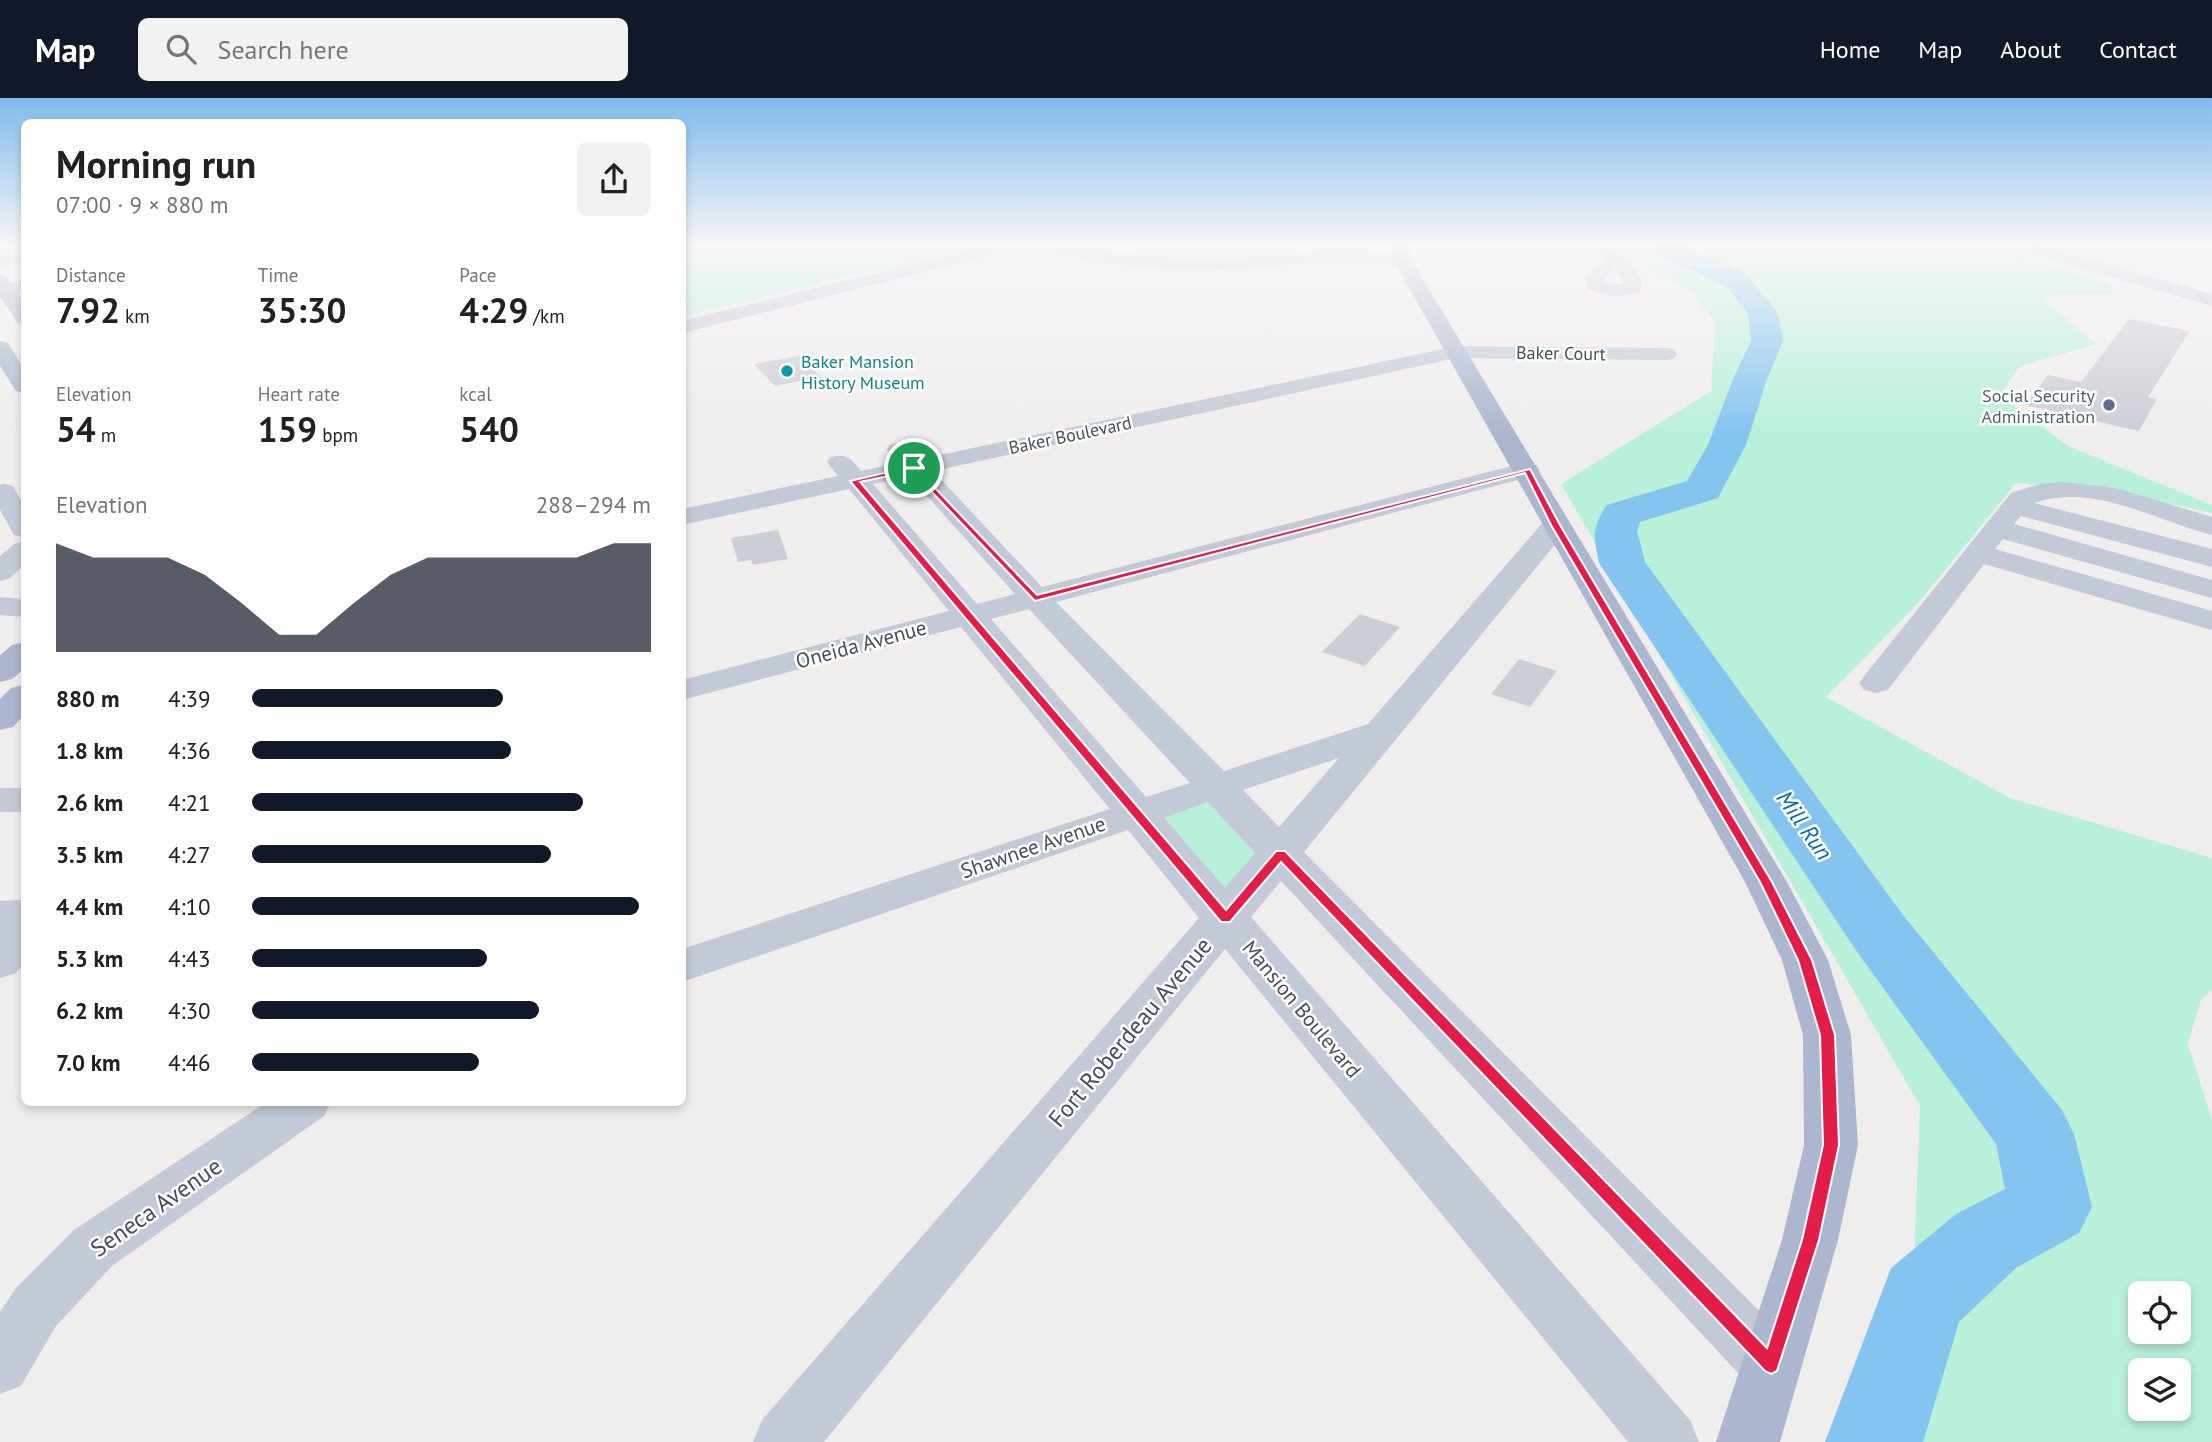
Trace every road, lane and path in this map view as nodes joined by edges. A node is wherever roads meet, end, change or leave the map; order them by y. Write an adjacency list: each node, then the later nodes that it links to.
1 (755, 309): 3 (street)
2 (1433, 309): 4 (main road)
3 (686, 326)
4 (1453, 345): 5 (street, Baker Court); 8 (street, Baker Boulevard); 9 (main road)
5 (1666, 354)
6 (3, 358): 7 (main road)
7 (21, 382)
8 (907, 459): 10 (street, Baker Boulevard); 24 (street)
9 (1527, 470): 16 (main road); 24 (street, Oneida Avenue)
10 (847, 471): 12 (street, Baker Boulevard); 14 (street, Baker Boulevard); 27 (street, Mansion Boulevard)
11 (10, 491): 15 (street)
12 (686, 494)
13 (2014, 506): 17 (lane); 18 (lane); 21 (street)
14 (686, 516)
15 (21, 521)
16 (1556, 525): 35 (street, Fort Roberdeau Avenue); 49 (main road)
17 (2212, 527)
18 (1996, 528): 20 (lane); 23 (street)
19 (21, 553): 22 (street)
20 (1976, 553): 28 (street); 31 (lane)
21 (2212, 558)
22 (0, 572)
23 (2212, 589)
24 (1035, 598): 27 (street, Oneida Avenue); 36 (street)
25 (0, 606): 26 (street)
26 (21, 608)
27 (968, 615): 32 (street, Oneida Avenue); 39 (street, Mansion Boulevard)
28 (2212, 621)
29 (21, 654): 30 (main road)
30 (0, 672)
31 (1876, 683)
32 (686, 689)
33 (21, 699): 34 (main road)
34 (0, 719)
35 (1385, 730): 36 (street, Shawnee Avenue); 40 (street, Fort Roberdeau Avenue)
36 (1217, 785): 39 (street, Shawnee Avenue); 40 (street)
37 (0, 800): 38 (street)
38 (21, 800)
39 (1135, 813): 43 (street, Mansion Boulevard); 46 (street, Shawnee Avenue)
40 (1281, 854): 43 (street, Fort Roberdeau Avenue); 49 (street)
41 (21, 915): 42 (street)
42 (0, 916)
43 (1226, 919): 50 (street, Fort Roberdeau Avenue); 51 (street, Mansion Boulevard)
44 (21, 938): 45 (street)
45 (0, 962)
46 (686, 965)
47 (301, 1106): 48 (street, Seneca Avenue)
48 (0, 1365)
49 (1771, 1365): 52 (main road)
50 (784, 1442)
51 (1668, 1442)
52 (1748, 1442)

